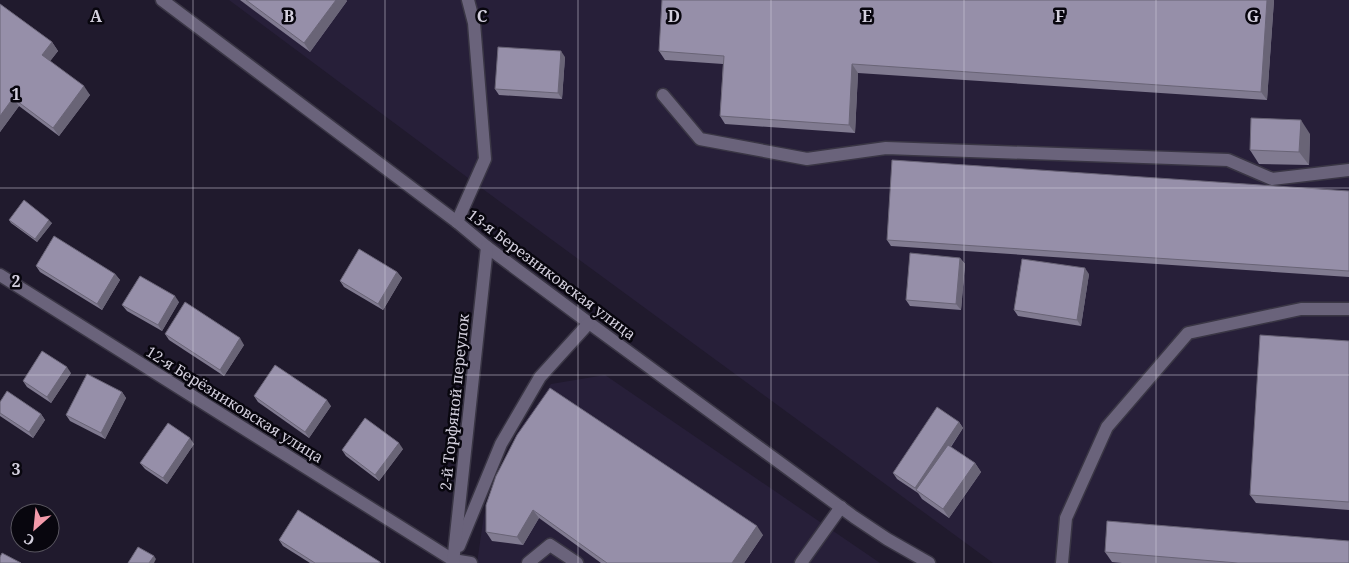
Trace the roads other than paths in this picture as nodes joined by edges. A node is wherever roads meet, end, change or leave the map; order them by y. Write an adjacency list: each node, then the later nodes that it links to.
1 (162, 0): 5 (street, 13-я Березниковская улица)
2 (468, 0): 5 (street)
3 (663, 95): 4 (street)
4 (1349, 170)
5 (457, 222): 6 (street, 13-я Березниковская улица)
6 (487, 247): 9 (street, 13-я Березниковская улица); 11 (street, 2-й Торфяной переулок)
7 (0, 275): 11 (street, 12-я Берёзниковская улица)
8 (1349, 310): 17 (street)
9 (589, 323): 10 (street, 13-я Березниковская улица); 11 (street)
10 (841, 507): 15 (street); 16 (street, 13-я Березниковская улица)
11 (453, 561): 12 (street)
12 (471, 563)
13 (528, 563): 14 (street)
14 (577, 563)
15 (801, 563)
16 (929, 563)
17 (1062, 563)

